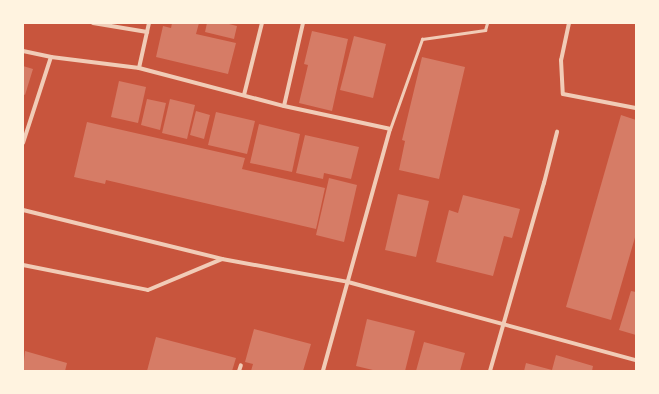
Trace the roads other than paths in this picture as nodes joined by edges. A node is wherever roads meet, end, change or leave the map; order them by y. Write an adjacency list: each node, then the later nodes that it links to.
1 (93, 23): 7 (street)
2 (150, 23): 7 (street)
3 (262, 23): 11 (street)
4 (303, 23): 12 (street)
5 (487, 23): 14 (lane)
6 (569, 23): 13 (street)
7 (147, 32): 10 (street)
8 (23, 51): 9 (street)
9 (51, 57): 10 (street); 16 (street)
10 (139, 68): 11 (street)
11 (244, 95): 12 (street)
12 (284, 106): 14 (street)
13 (636, 108)
14 (390, 129): 20 (street)
15 (557, 132): 21 (street)
16 (23, 143)
17 (23, 210): 18 (street)
18 (222, 259): 19 (street); 20 (street)
19 (23, 265)
20 (348, 282): 21 (street); 25 (street)
21 (503, 324): 22 (street); 26 (street)
22 (636, 360)
23 (241, 365): 24 (street)
24 (239, 371)
25 (323, 371)
26 (490, 371)

